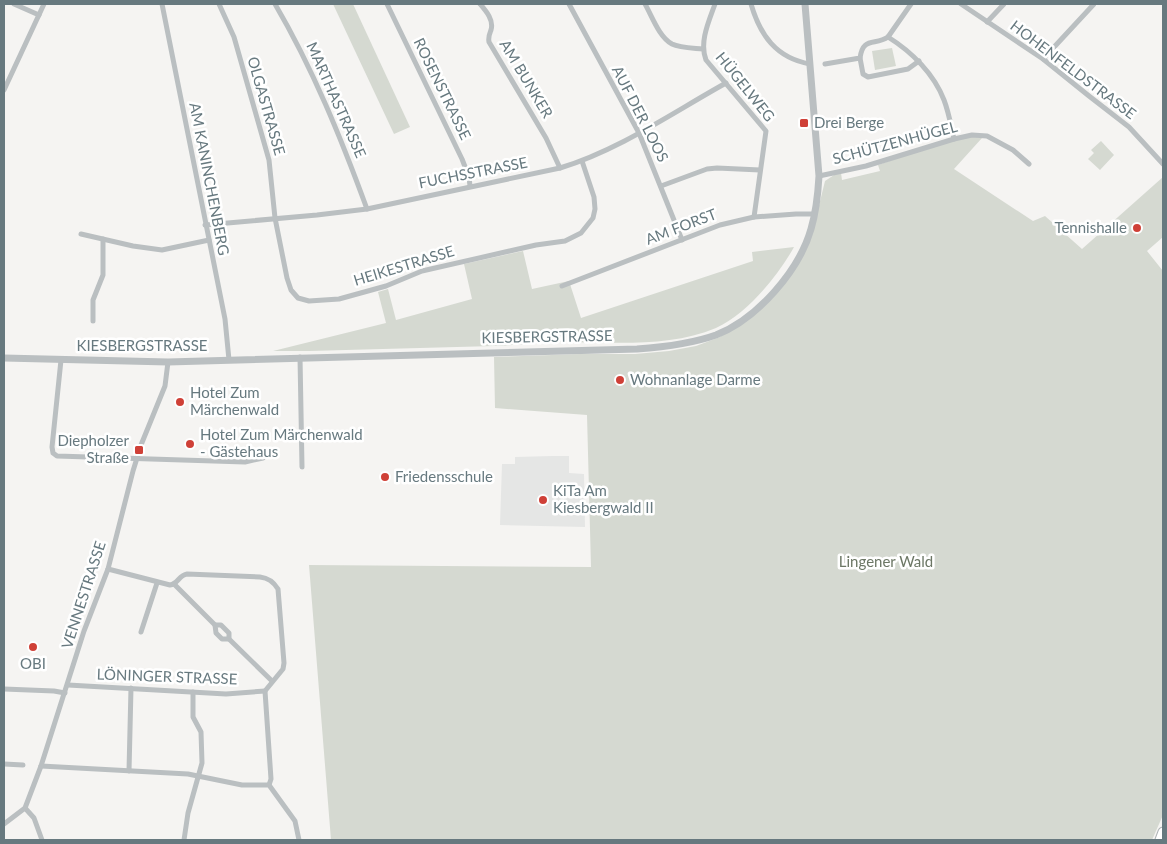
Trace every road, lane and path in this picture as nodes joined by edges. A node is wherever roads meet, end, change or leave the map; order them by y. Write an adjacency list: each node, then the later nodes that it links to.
1 (14, 4): 17 (street)
2 (44, 4): 17 (street)
3 (162, 4): 42 (street, AM KANINCHENBERG)
4 (219, 4): 41 (street, OLGASTRASSE)
5 (275, 4): 38 (street, MARTHASTRASSE)
6 (387, 4): 36 (street, ROSENSTRASSE)
7 (480, 4): 33 (street, AM BUNKER)
8 (569, 4): 28 (street, AUF DER LOOS)
9 (645, 4): 20 (street)
10 (715, 4): 20 (street, HÜGELWEG)
11 (751, 4): 24 (street)
12 (805, 4): 24 (street, KIESBERGSTRASSE)
13 (912, 4): 19 (street)
14 (961, 4): 18 (street, HOHENFELDSTRASSE)
15 (1004, 4): 18 (street)
16 (1094, 4): 22 (street)
17 (39, 15): 27 (street)
18 (987, 22): 22 (street, HOHENFELDSTRASSE)
19 (888, 37): 21 (street); 23 (street)
20 (703, 49): 26 (street, HÜGELWEG)
21 (860, 58): 23 (street); 25 (street)
22 (1043, 59): 32 (street, HOHENFELDSTRASSE)
23 (919, 61): 29 (street)
24 (810, 64): 35 (street, KIESBERGSTRASSE)
25 (825, 64)
26 (726, 83): 28 (street, FUCHSSTRASSE); 34 (street, HÜGELWEG)
27 (4, 90)
28 (639, 133): 30 (street, FUCHSSTRASSE); 37 (street, AUF DER LOOS)
29 (954, 138): 31 (street, SCHÜTZENHÜGEL); 35 (street, SCHÜTZENHÜGEL)
30 (582, 161): 33 (street, FUCHSSTRASSE); 41 (street, HEIKESTRASSE)
31 (1029, 164)
32 (1163, 164)
33 (560, 168): 36 (street, FUCHSSTRASSE)
34 (760, 170): 37 (street); 40 (street, HÜGELWEG)
35 (819, 176): 39 (street, KIESBERGSTRASSE)
36 (470, 186): 38 (street, FUCHSSTRASSE)
37 (661, 186): 46 (street, AUF DER LOOS)
38 (367, 209): 41 (street, FUCHSSTRASSE)
39 (814, 214): 40 (street, AM FORST); 49 (street, KIESBERGSTRASSE)
40 (754, 217): 46 (street, AM FORST)
41 (275, 218): 42 (street, FUCHSSTRASSE)
42 (205, 225): 45 (street, AM KANINCHENBERG)
43 (81, 234): 44 (street)
44 (103, 239): 45 (street); 48 (street)
45 (208, 240): 52 (street, AM KANINCHENBERG)
46 (682, 240): 47 (street, AM FORST)
47 (562, 286)
48 (93, 320)
49 (300, 357): 52 (street, KIESBERGSTRASSE); 56 (street)
50 (4, 358): 51 (street, KIESBERGSTRASSE)
51 (61, 360): 53 (street, KIESBERGSTRASSE); 55 (street)
52 (229, 360): 53 (street, KIESBERGSTRASSE)
53 (168, 362): 55 (street, VENNESTRASSE)
54 (262, 458): 55 (street)
55 (136, 459): 57 (street, VENNESTRASSE)
56 (302, 467)
57 (108, 569): 58 (street); 64 (street, VENNESTRASSE)
58 (157, 583): 59 (street); 61 (street)
59 (174, 584): 60 (street); 63 (street)
60 (215, 625): 62 (street); 62 (street)
61 (141, 632)
62 (229, 639): 63 (street)
63 (272, 681): 67 (street)
64 (68, 685): 65 (street, LÖNINGER STRASSE); 69 (street, VENNESTRASSE)
65 (131, 688): 68 (street, LÖNINGER STRASSE); 73 (street)
66 (4, 689): 69 (street)
67 (265, 691): 68 (street, LÖNINGER STRASSE); 75 (street)
68 (193, 692): 74 (street)
69 (64, 693): 72 (street, VENNESTRASSE)
70 (4, 764): 71 (street)
71 (23, 765)
72 (41, 766): 73 (street); 76 (street, VENNESTRASSE)
73 (129, 771): 74 (street)
74 (198, 776): 75 (street); 80 (street)
75 (270, 785): 81 (street)
76 (25, 808): 77 (street); 79 (street)
77 (4, 824)
78 (1163, 832): 82 (main road)
79 (42, 840)
80 (184, 840)
81 (299, 840)
82 (1160, 840)

